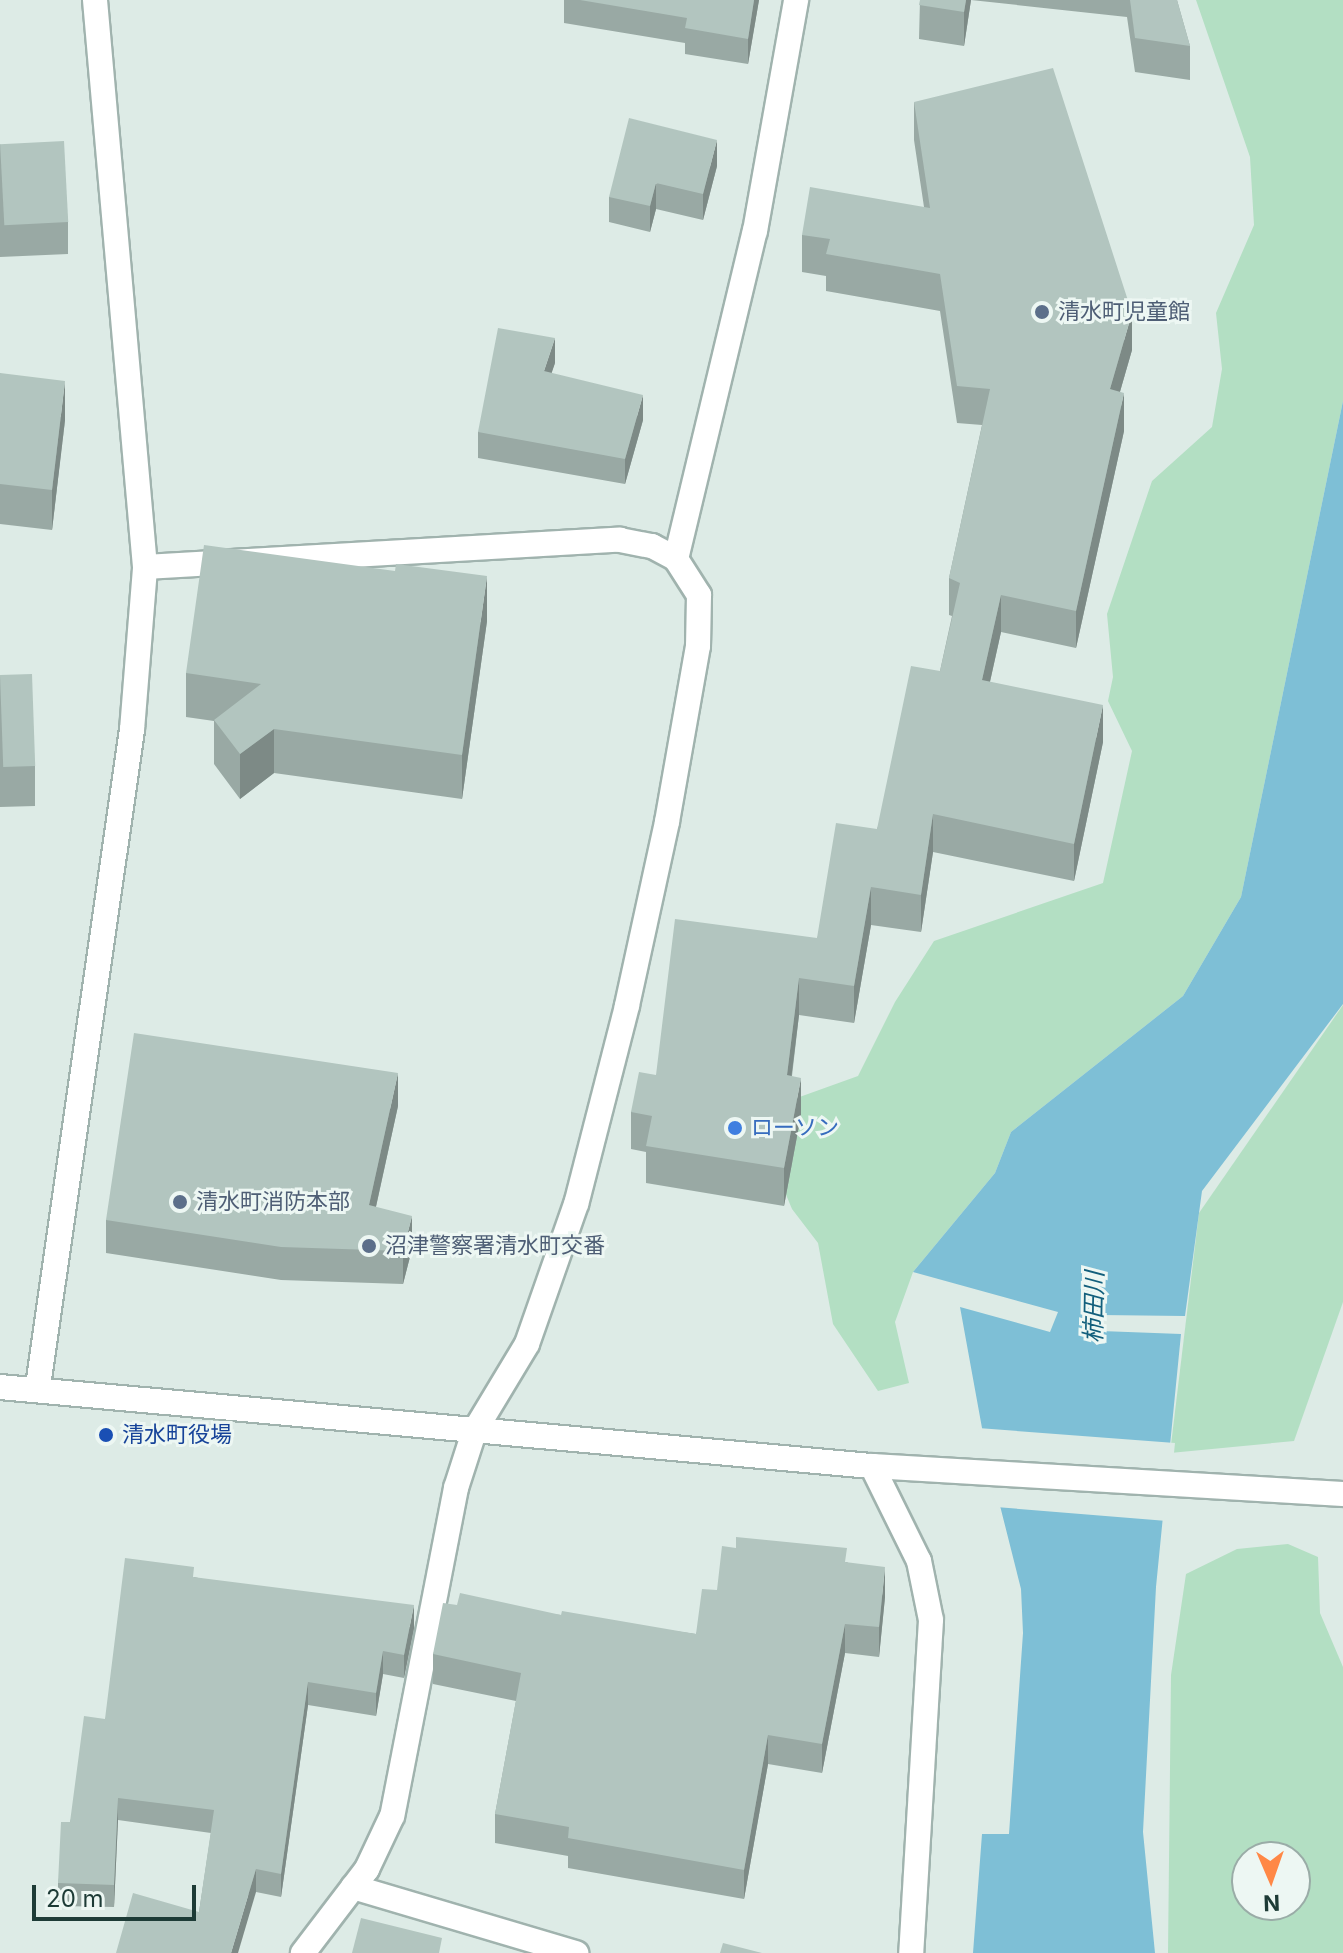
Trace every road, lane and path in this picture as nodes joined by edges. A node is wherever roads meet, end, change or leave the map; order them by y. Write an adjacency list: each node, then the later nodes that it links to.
1 (95, 0): 4 (street)
2 (796, 0): 3 (street)
3 (676, 559): 4 (street); 7 (street)
4 (145, 567): 5 (street)
5 (38, 1386): 6 (street); 7 (street)
6 (0, 1387)
7 (474, 1432): 8 (street); 10 (street)
8 (872, 1466): 9 (street); 13 (street)
9 (1343, 1494)
10 (353, 1887): 11 (street); 12 (street)
11 (303, 1953)
12 (576, 1953)
13 (911, 1953)

